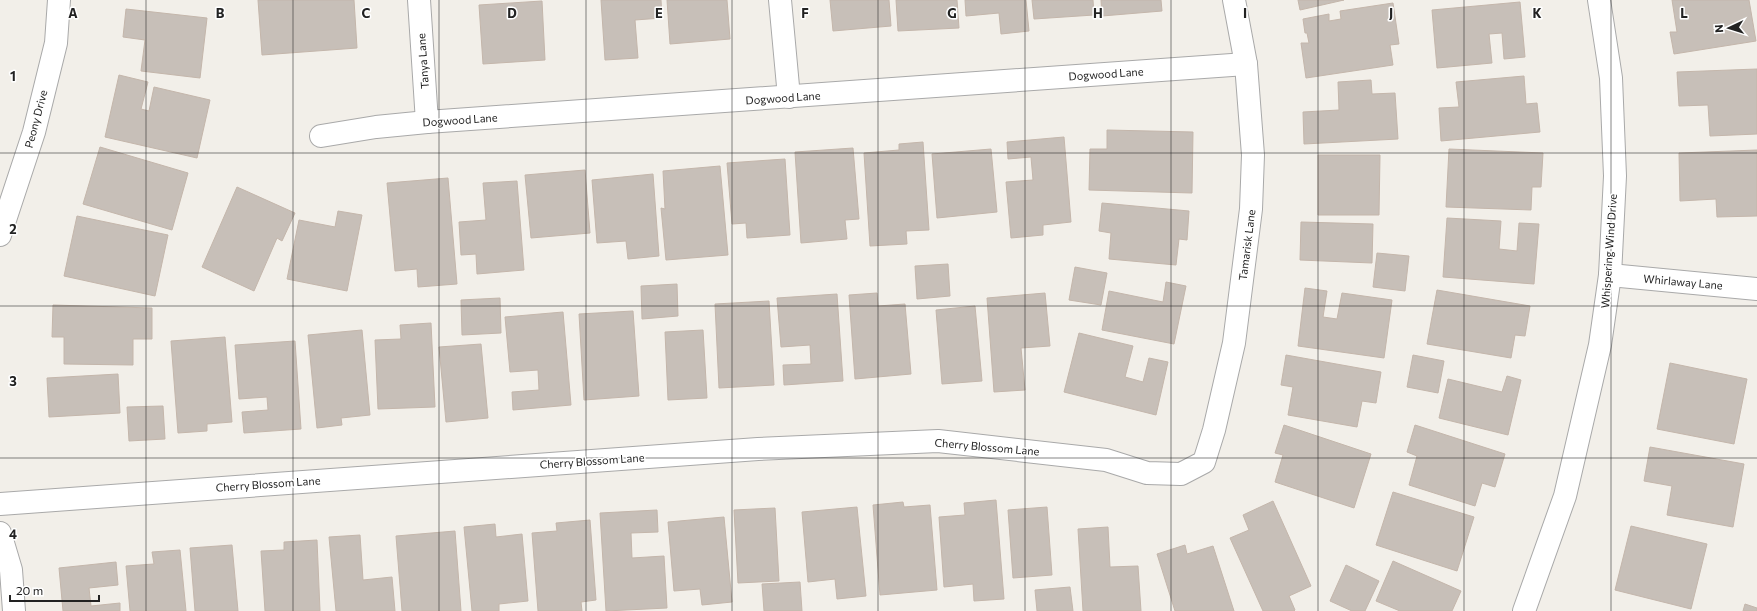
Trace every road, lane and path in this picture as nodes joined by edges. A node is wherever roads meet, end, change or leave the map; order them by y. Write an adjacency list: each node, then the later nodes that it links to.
1 (59, 0): 10 (street, Peony Drive)
2 (419, 0): 8 (street, Tanya Lane)
3 (780, 0): 7 (street)
4 (1234, 0): 6 (street, Tamarisk Lane)
5 (1599, 0): 11 (street, Whispering Wind Drive)
6 (1246, 64): 7 (street, Dogwood Lane); 13 (street, Tamarisk Lane)
7 (789, 97): 8 (street, Dogwood Lane)
8 (427, 122): 9 (street, Dogwood Lane)
9 (321, 136)
10 (0, 235)
11 (1610, 275): 12 (street, Whirlaway Lane); 17 (street, Whispering Wind Drive)
12 (1757, 289)
13 (1181, 474): 14 (street, Cherry Blossom Lane)
14 (0, 504)
15 (0, 534): 16 (street)
16 (14, 611)
17 (1524, 611)

